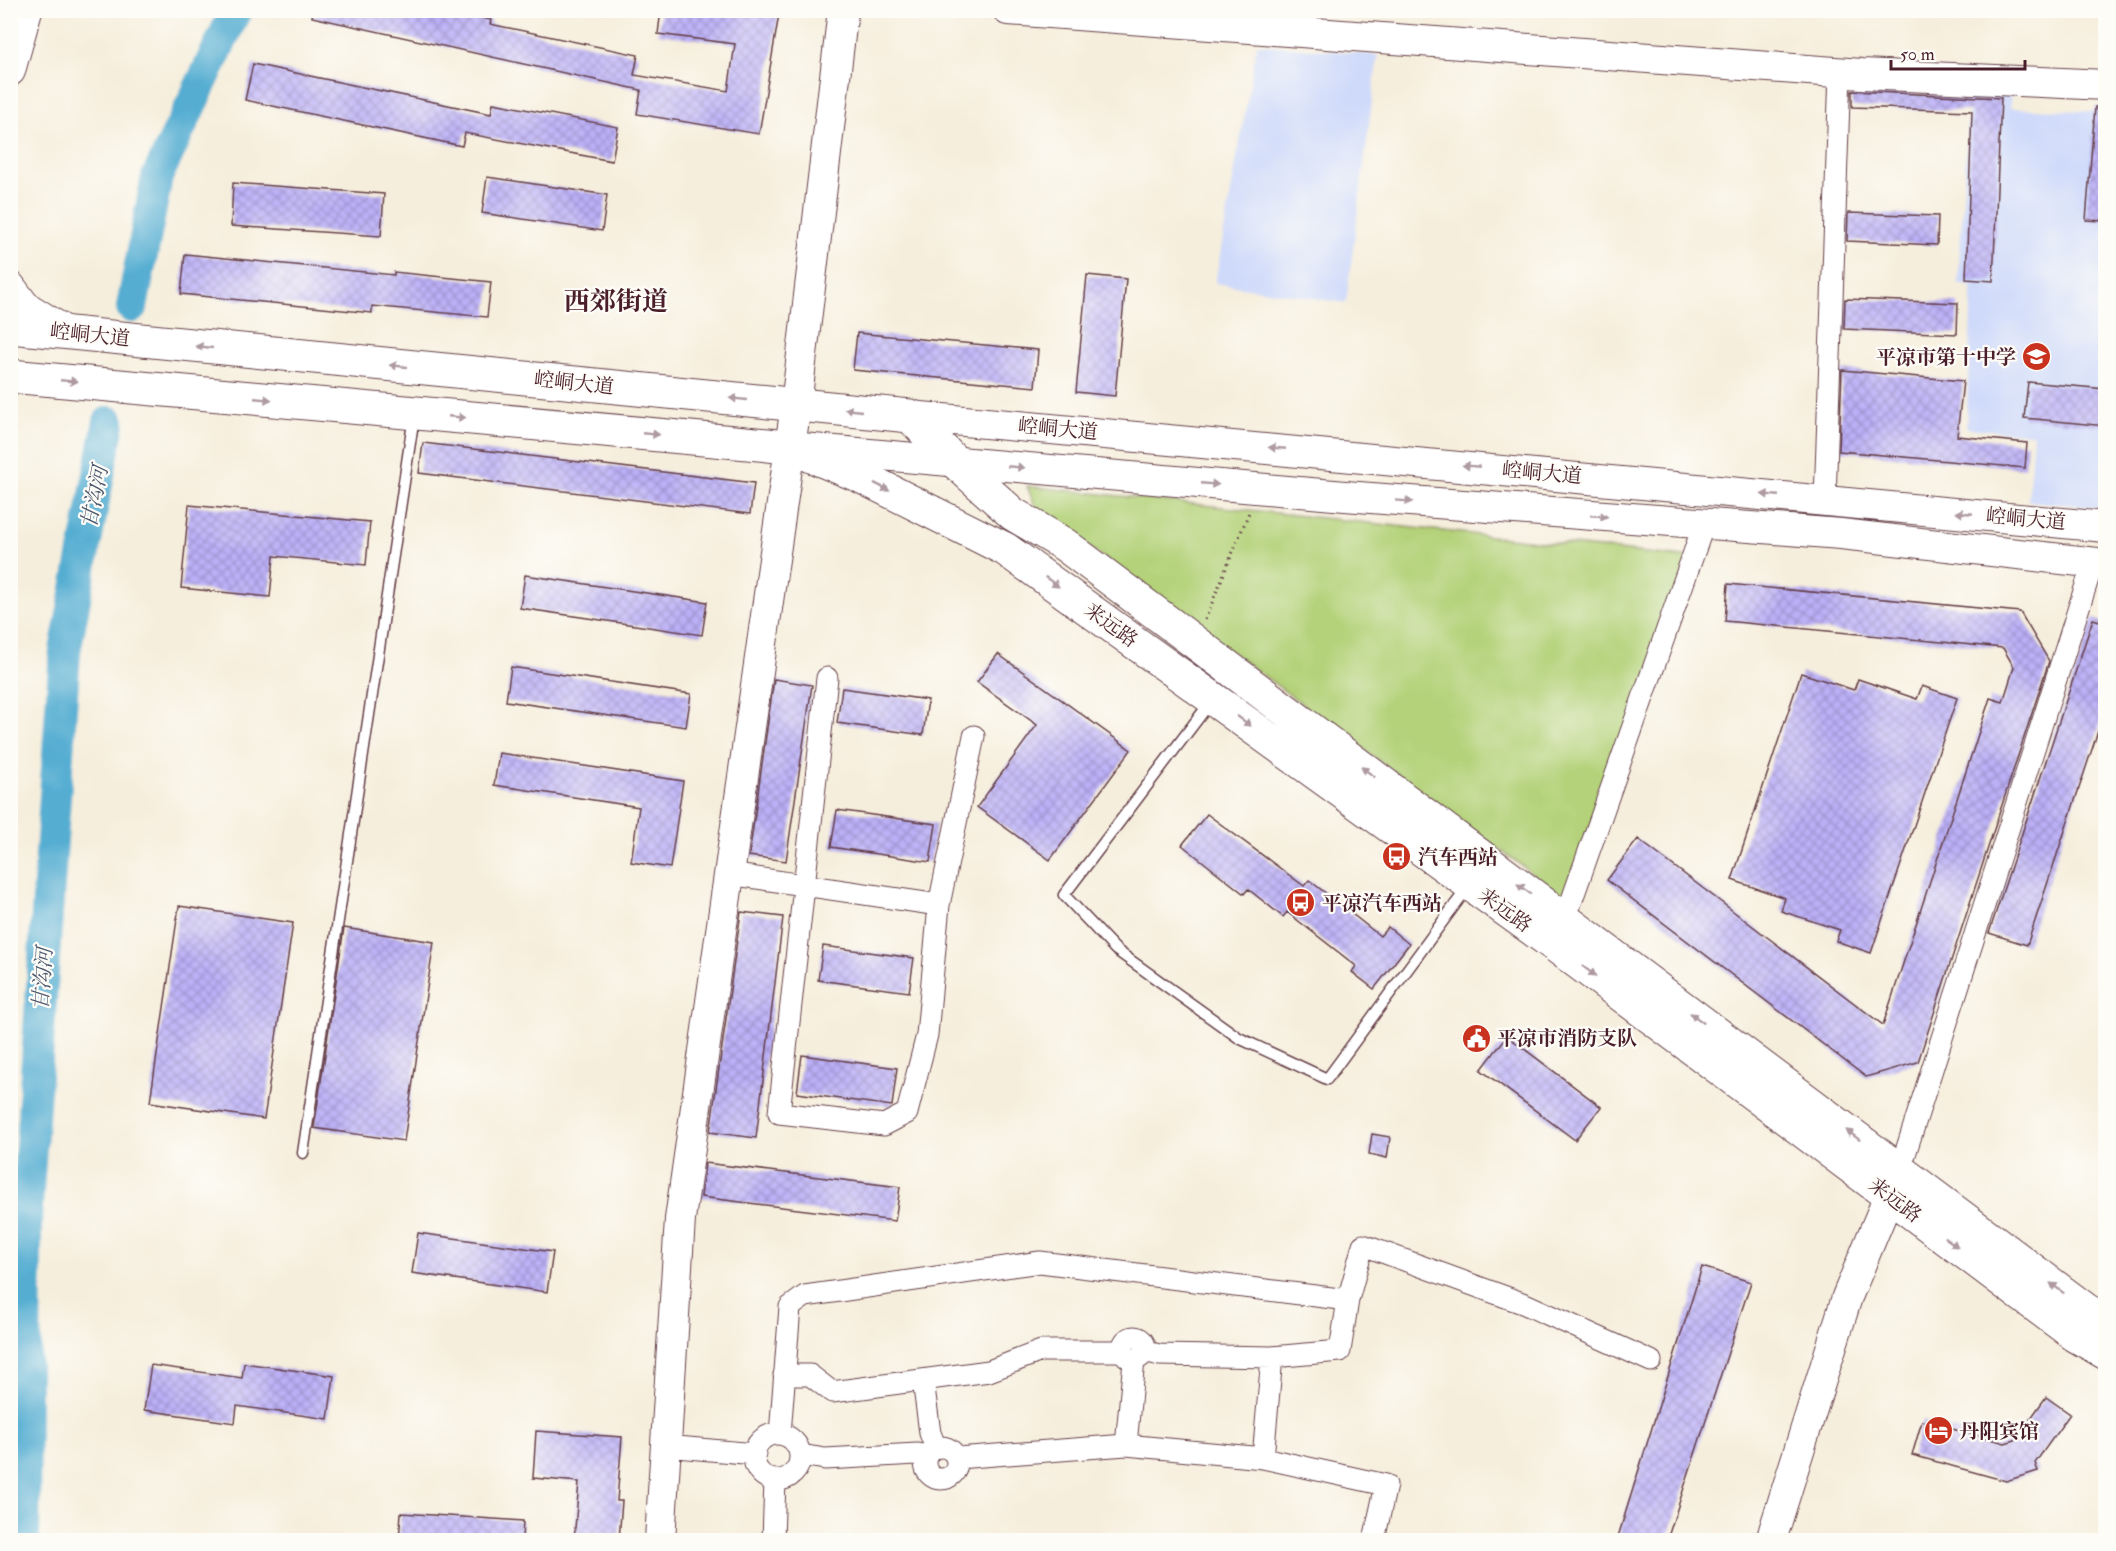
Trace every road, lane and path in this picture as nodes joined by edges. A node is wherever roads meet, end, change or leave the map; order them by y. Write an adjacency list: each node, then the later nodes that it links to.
1 (27, 10): 4 (main road)
2 (843, 10): 11 (main road)
3 (1008, 10): 5 (main road)
4 (10, 71)
5 (1840, 72): 6 (main road); 17 (street)
6 (2106, 85)
7 (10, 286): 9 (main road)
8 (10, 327): 9 (main road, 崆峒大道)
9 (68, 333): 11 (main road, 崆峒大道, one-way to 9)
10 (10, 376): 12 (main road, 崆峒大道, one-way to 12)
11 (796, 405): 13 (main road, 崆峒大道, one-way to 11); 14 (main road)
12 (414, 413): 14 (main road, 崆峒大道, one-way to 14); 30 (lane)
13 (910, 416): 15 (main road, 来远路); 17 (main road, 崆峒大道, one-way to 13)
14 (790, 447): 15 (main road, 崆峒大道); 23 (main road, 来远路, one-way to 23); 25 (main road)
15 (954, 461): 16 (main road, 崆峒大道, one-way to 16); 21 (main road, 来远路)
16 (1259, 489): 18 (main road, 崆峒大道, one-way to 18); 21 (path)
17 (1825, 500): 19 (main road, 崆峒大道, one-way to 17)
18 (1704, 524): 20 (main road, 崆峒大道); 29 (street)
19 (2106, 526)
20 (2099, 563): 31 (street)
21 (1196, 643): 29 (main road, 来远路, one-way to 21)
22 (827, 678): 27 (street)
23 (1213, 698): 26 (main road, 来远路, one-way to 26); 26 (lane)
24 (974, 736): 28 (street)
25 (729, 874): 27 (street); 42 (main road)
26 (1470, 885): 29 (main road, 来远路)
27 (804, 886): 28 (street); 28 (street)
28 (939, 905)
29 (1561, 933): 31 (main road, 来远路)
30 (303, 1153)
31 (1894, 1183): 33 (main road, 来远路, one-way to 31); 34 (main road, 来远路, one-way to 34); 52 (main road)
32 (1348, 1300): 36 (street); 37 (street); 38 (street)
33 (2106, 1321)
34 (2106, 1353)
35 (1134, 1354): 36 (street); 39 (street); 41 (street)
36 (1272, 1357): 47 (street)
37 (1651, 1361)
38 (784, 1375): 39 (street); 40 (street)
39 (923, 1380): 43 (street)
40 (780, 1434): 44 (street); 45 (street)
41 (1126, 1445): 46 (street); 47 (street)
42 (666, 1446): 44 (street); 49 (main road)
43 (931, 1452): 45 (street); 46 (street); 46 (street)
44 (755, 1454): 48 (street)
45 (801, 1455): 48 (street)
46 (957, 1458)
47 (1263, 1458): 51 (street)
48 (775, 1480): 50 (street)
49 (660, 1540)
50 (773, 1540)
51 (1374, 1540)
52 (1771, 1540)

